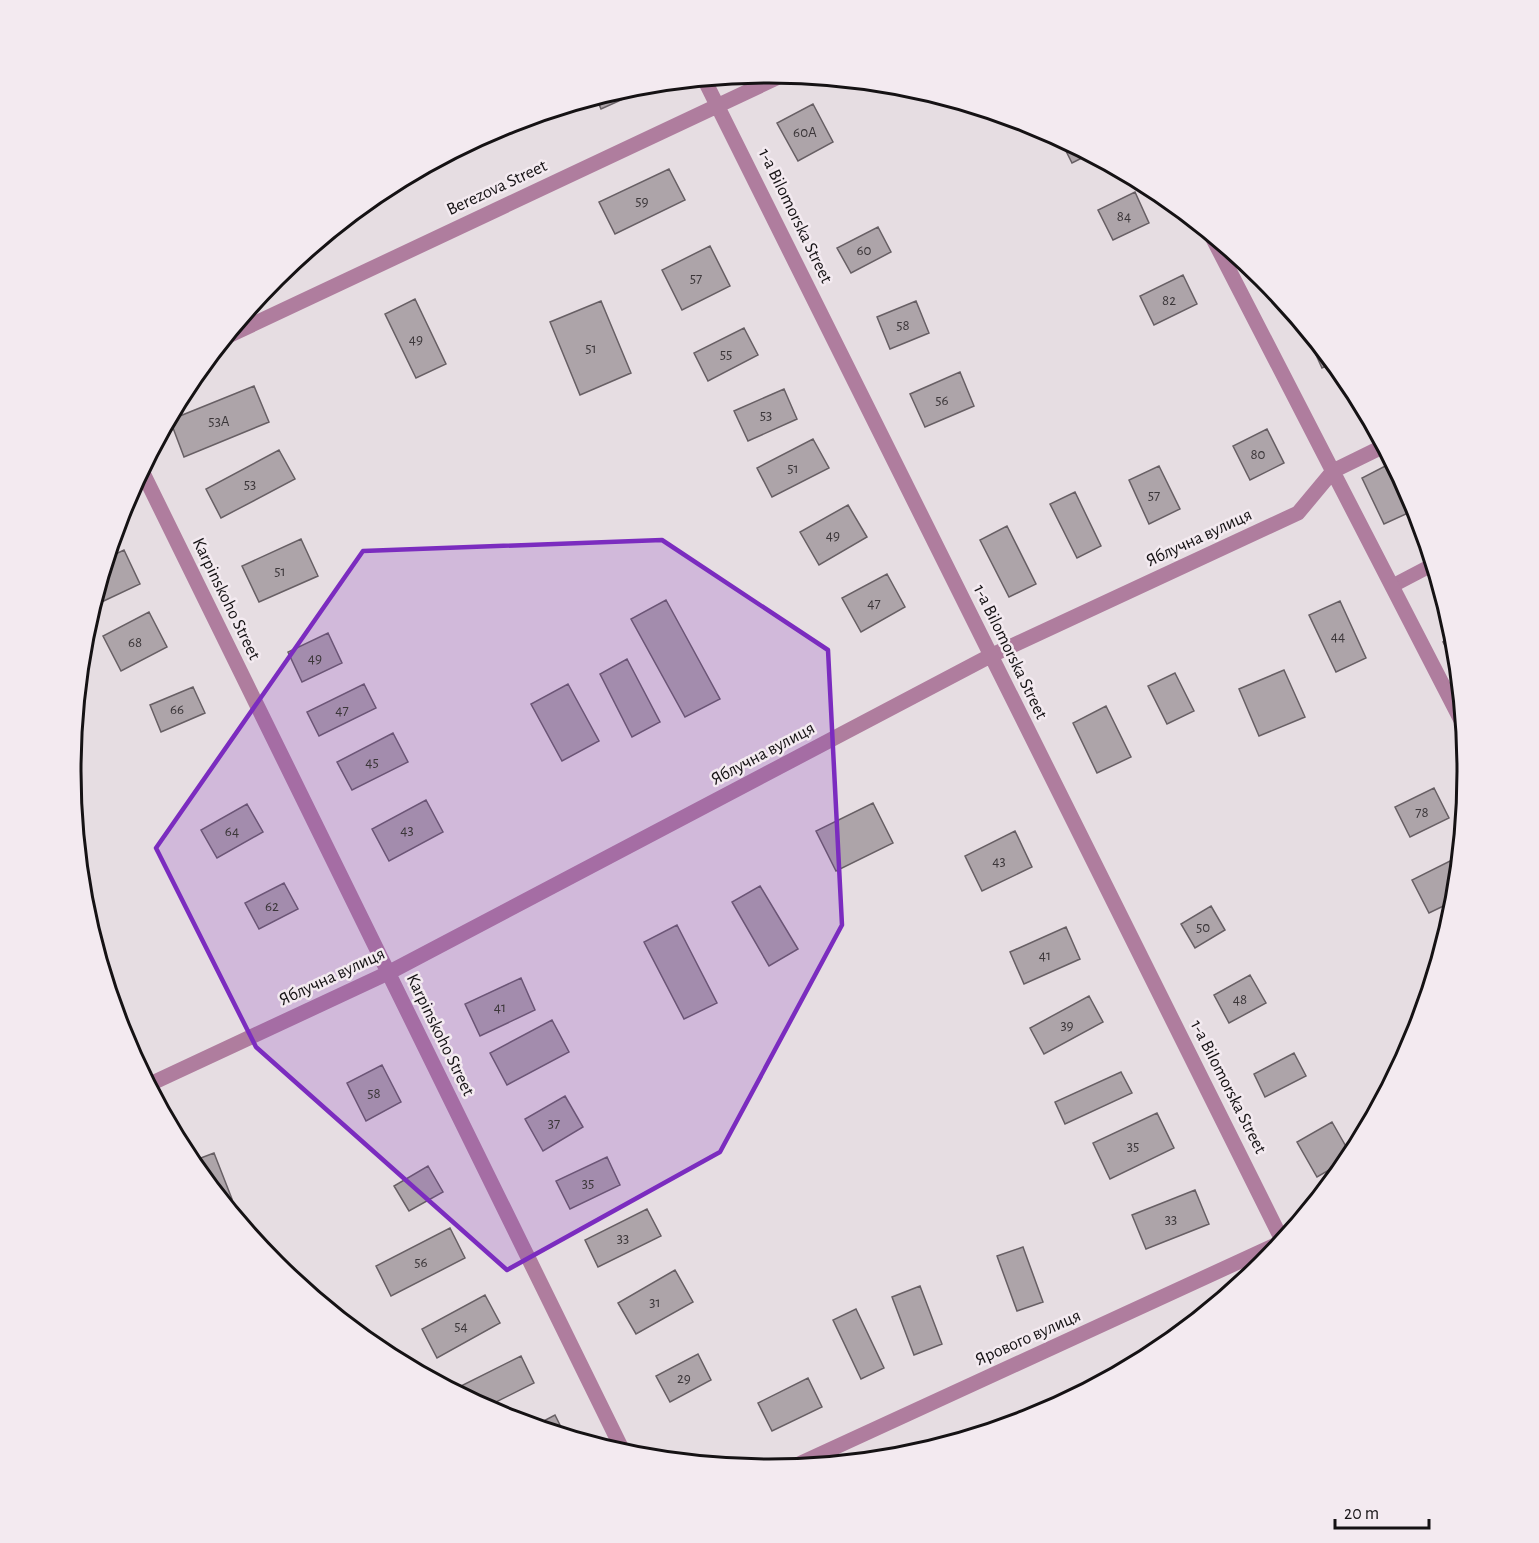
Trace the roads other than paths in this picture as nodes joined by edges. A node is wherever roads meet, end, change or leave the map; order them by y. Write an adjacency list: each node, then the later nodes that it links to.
1 (766, 83): 3 (street, Berezova Street)
2 (709, 86): 3 (street, 1-a Bilomorska Street)
3 (719, 105): 5 (street, Berezova Street); 11 (street, 1-a Bilomorska Street)
4 (1219, 251): 7 (street)
5 (242, 329)
6 (1378, 449): 7 (street, Яблучна вулиця)
7 (1333, 471): 10 (street); 11 (street, Яблучна вулиця)
8 (146, 480): 13 (street, Karpinskoho Street)
9 (1427, 568): 10 (lane)
10 (1392, 585): 12 (street)
11 (990, 656): 13 (street, Яблучна вулиця); 15 (street, 1-a Bilomorska Street)
12 (1455, 708)
13 (388, 973): 14 (street, Яблучна вулиця); 17 (street, Karpinskoho Street)
14 (155, 1082)
15 (1279, 1234)
16 (1262, 1252): 18 (street, Ярового вулиця)
17 (620, 1444)
18 (810, 1459)

